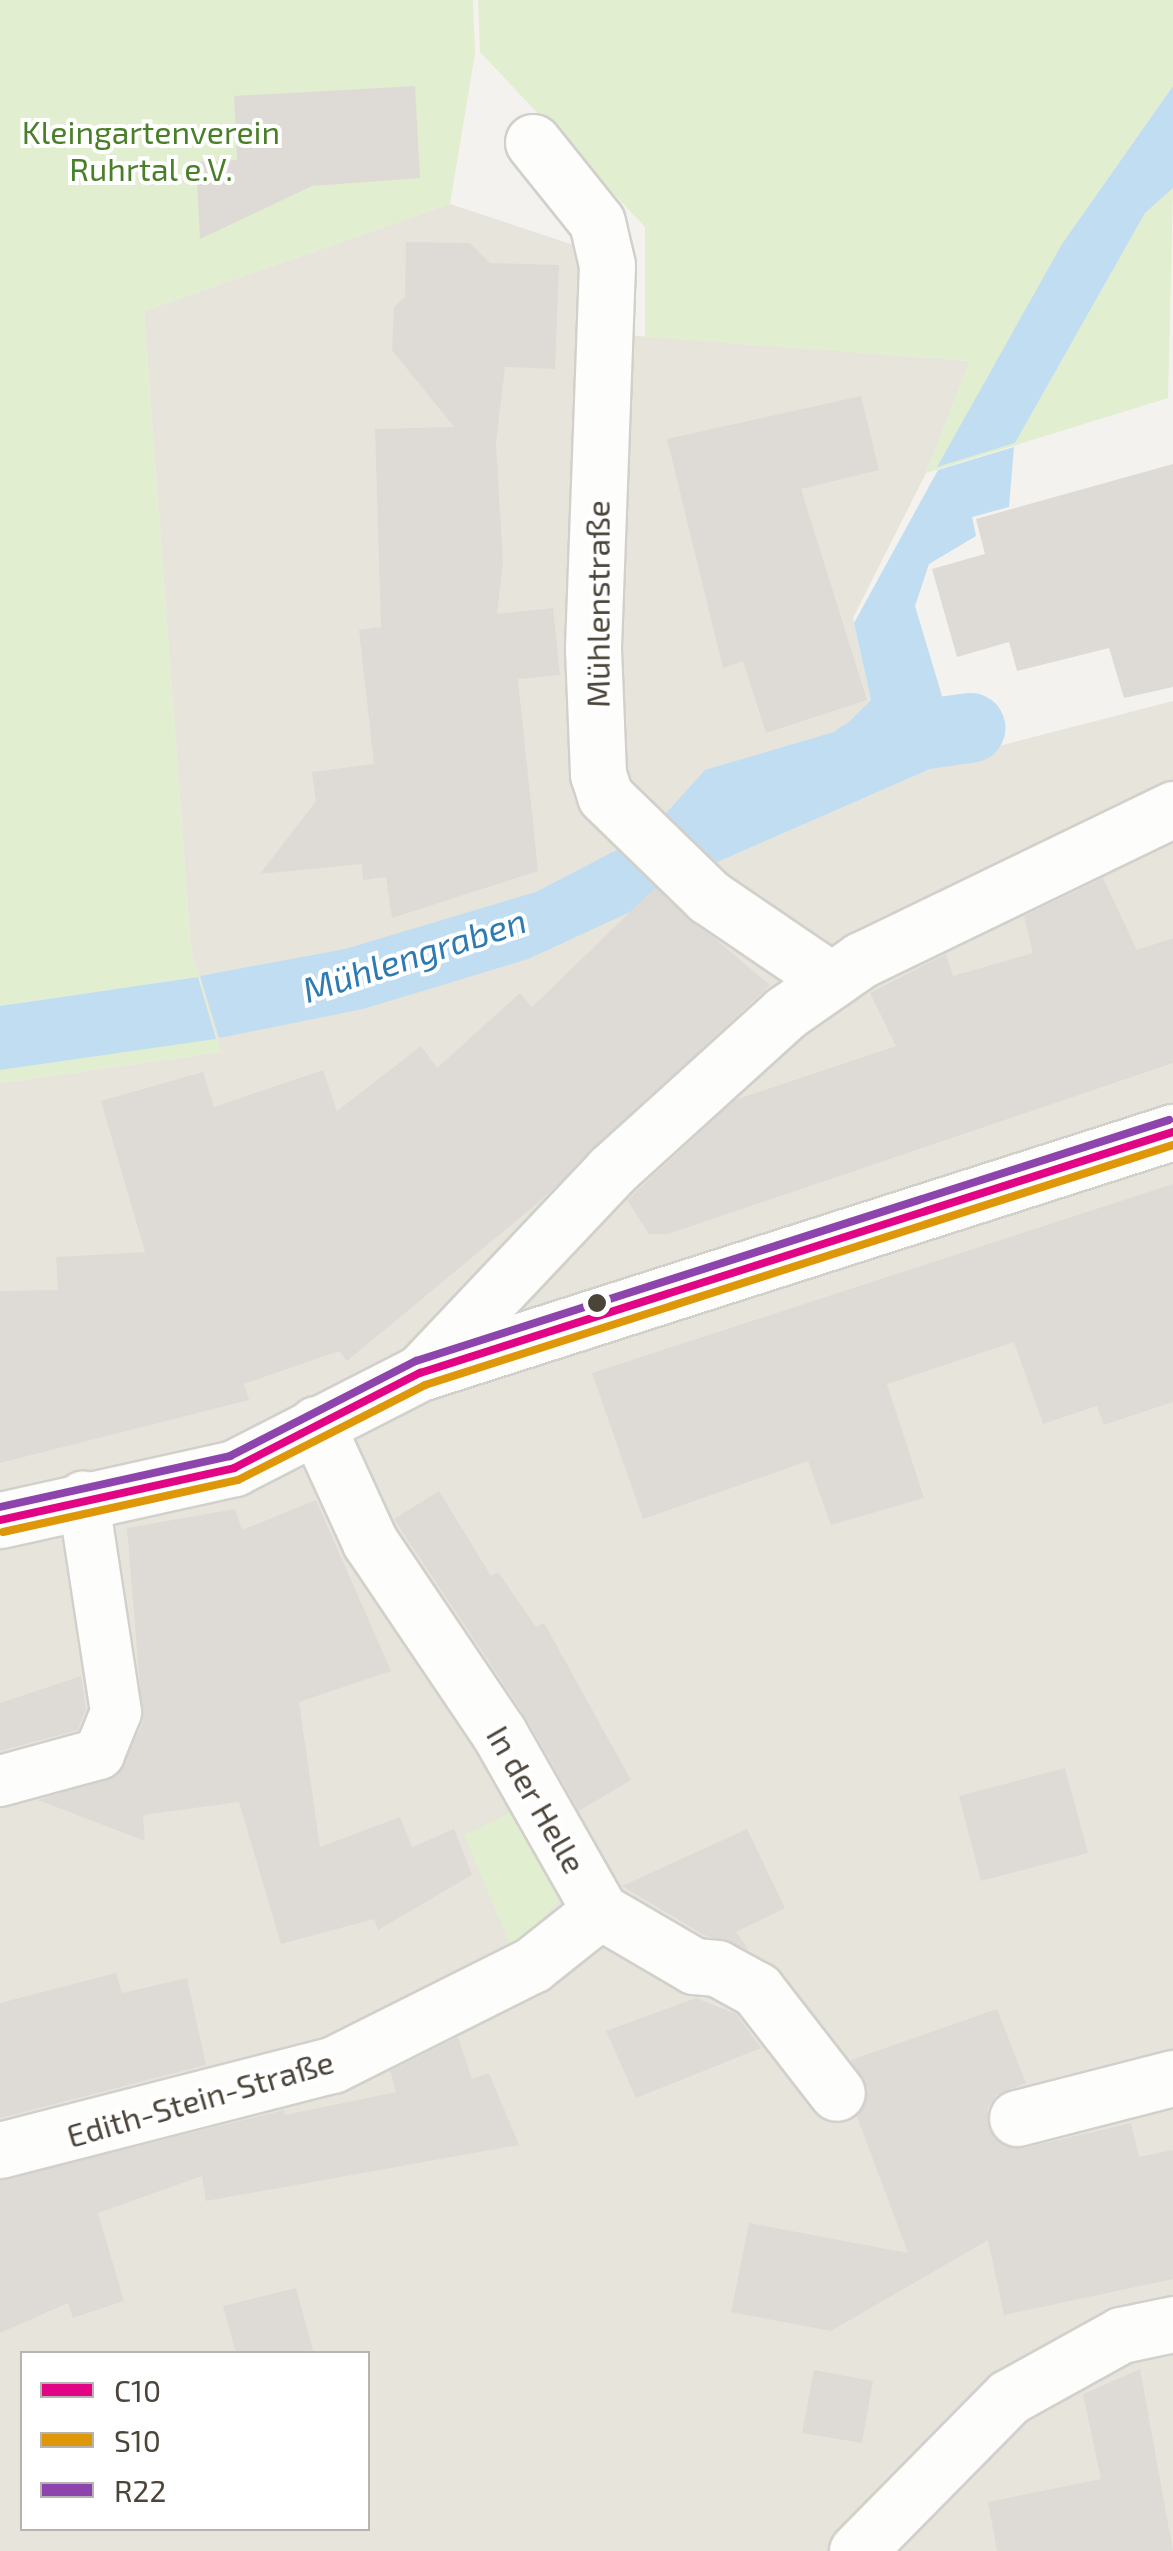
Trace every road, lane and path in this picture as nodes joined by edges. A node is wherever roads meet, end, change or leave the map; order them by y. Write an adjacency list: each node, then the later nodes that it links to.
1 (533, 142): 3 (street, Mühlenstraße)
2 (1173, 809): 3 (street)
3 (831, 980): 5 (street)
4 (1173, 1132): 5 (street)
5 (420, 1373): 6 (street)
6 (316, 1424): 7 (street); 10 (street, In der Helle)
7 (83, 1496): 8 (street); 9 (street)
8 (0, 1520)
9 (0, 1781)
10 (600, 1911): 12 (street, In der Helle); 14 (street, Edith-Stein-Straße)
11 (1173, 2078): 13 (street)
12 (837, 2093)
13 (1017, 2118)
14 (0, 2150)
15 (1173, 2324): 16 (street)
16 (856, 2551)

